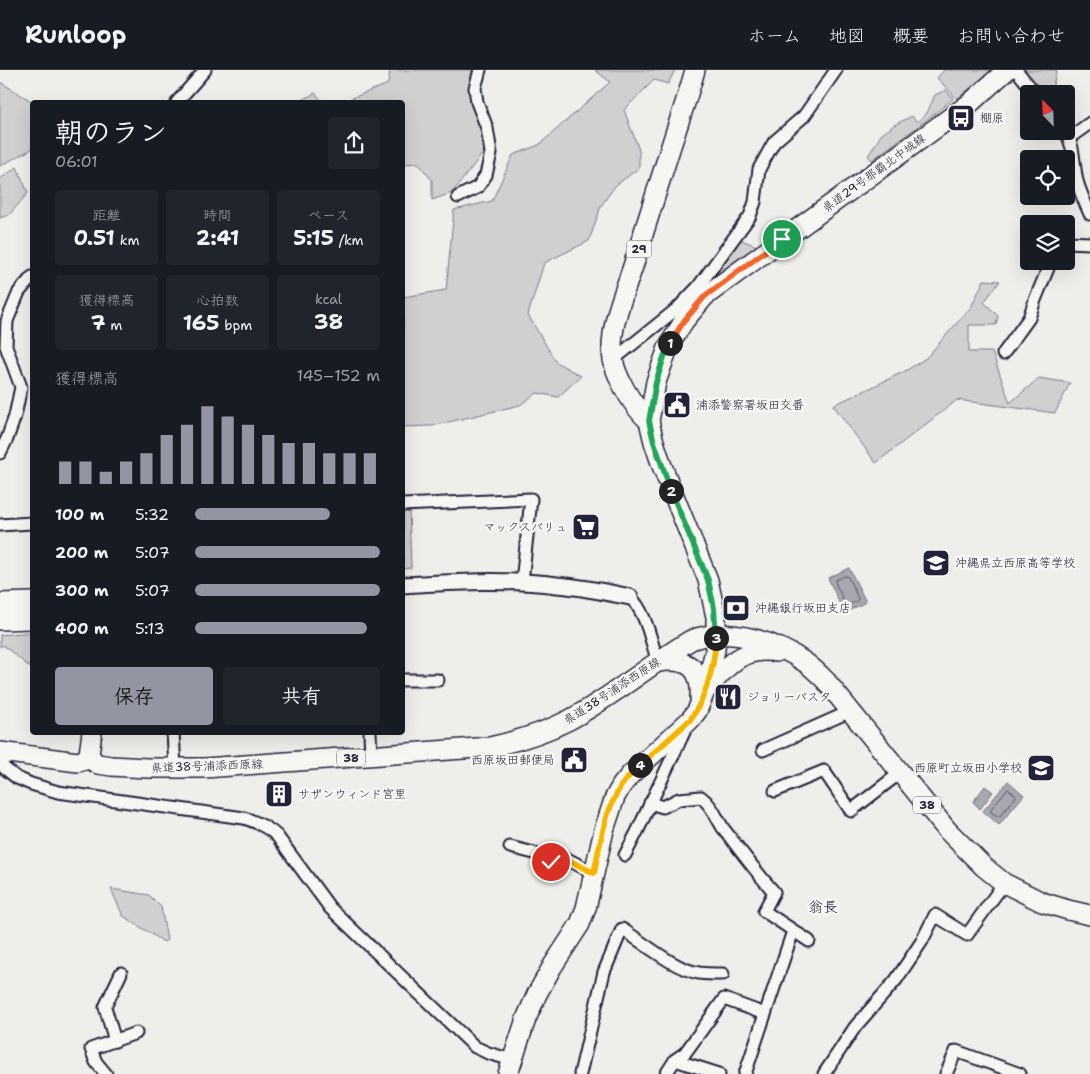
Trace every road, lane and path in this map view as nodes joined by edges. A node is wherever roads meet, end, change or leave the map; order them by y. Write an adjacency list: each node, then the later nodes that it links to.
1 (205, 70): 8 (street)
2 (480, 70): 12 (street)
3 (695, 70): 22 (main road, 県道29号那覇北中城線 / 29)
4 (836, 70): 18 (street)
5 (1007, 70): 18 (main road, 県道29号那覇北中城線 / 29)
6 (1016, 70): 7 (street)
7 (1028, 85)
8 (179, 100)
9 (1090, 123): 10 (street)
10 (1075, 130)
11 (1069, 140): 13 (street)
12 (458, 197)
13 (1090, 214)
14 (1075, 242): 15 (street)
15 (1090, 243)
16 (1047, 270): 20 (street)
17 (30, 279): 21 (street)
18 (702, 292): 19 (main road, 県道29号那覇北中城線 / 29)
19 (683, 312): 22 (street); 23 (main road, 県道29号那覇北中城線 / 29)
20 (1003, 354)
21 (6, 360): 24 (street)
22 (613, 360): 23 (main road, 県道29号那覇北中城線 / 29)
23 (649, 421): 35 (main road, 県道29号那覇北中城線 / 29)
24 (0, 453)
25 (405, 505): 28 (street)
26 (30, 523): 27 (street)
27 (0, 525)
28 (522, 582): 29 (street); 30 (street)
29 (405, 585)
30 (630, 597): 37 (street)
31 (30, 602): 32 (main road)
32 (0, 603)
33 (30, 619): 34 (main road)
34 (0, 620)
35 (716, 634): 36 (main road, 県道38号浦添西原線 / 38); 37 (main road, 県道38号浦添西原線 / 38); 40 (main road, 県道29号那覇北中城線 / 29)
36 (792, 654): 40 (main road); 41 (main road, 県道38号浦添西原線 / 38)
37 (658, 662): 40 (main road); 49 (main road, 県道38号浦添西原線 / 38)
38 (405, 680): 39 (street)
39 (438, 680)
40 (703, 696): 42 (main road, 県道29号那覇北中城線 / 29)
41 (851, 712): 46 (street); 51 (main road, 県道38号浦添西原線 / 38)
42 (690, 720): 53 (street); 56 (main road, 県道29号那覇北中城線 / 29)
43 (92, 735): 48 (main road)
44 (174, 735): 50 (street)
45 (370, 735): 49 (street)
46 (763, 750)
47 (1, 752): 48 (main road); 67 (street)
48 (89, 754): 50 (main road, 県道38号浦添西原線 / 38)
49 (371, 756): 50 (main road, 県道38号浦添西原線 / 38)
50 (174, 768)
51 (901, 772): 52 (street); 57 (main road, 県道38号浦添西原線 / 38)
52 (775, 791)
53 (650, 803): 55 (street); 59 (street)
54 (510, 846): 56 (street)
55 (625, 855)
56 (594, 873): 67 (main road, 県道29号那覇北中城線 / 29)
57 (1004, 883): 58 (main road, 県道38号浦添西原線 / 38); 74 (street)
58 (1090, 916)
59 (793, 931): 60 (street); 63 (street)
60 (809, 941)
61 (121, 973): 65 (street)
62 (723, 974): 70 (street)
63 (765, 1014): 66 (street); 73 (street)
64 (136, 1033): 65 (street)
65 (115, 1041): 69 (street)
66 (675, 1060): 71 (street); 72 (street)
67 (510, 1067)
68 (999, 1070): 75 (street); 76 (street)
69 (106, 1074)
70 (580, 1074)
71 (666, 1074)
72 (719, 1074)
73 (745, 1074)
74 (824, 1074)
75 (946, 1074)
76 (1020, 1074)

